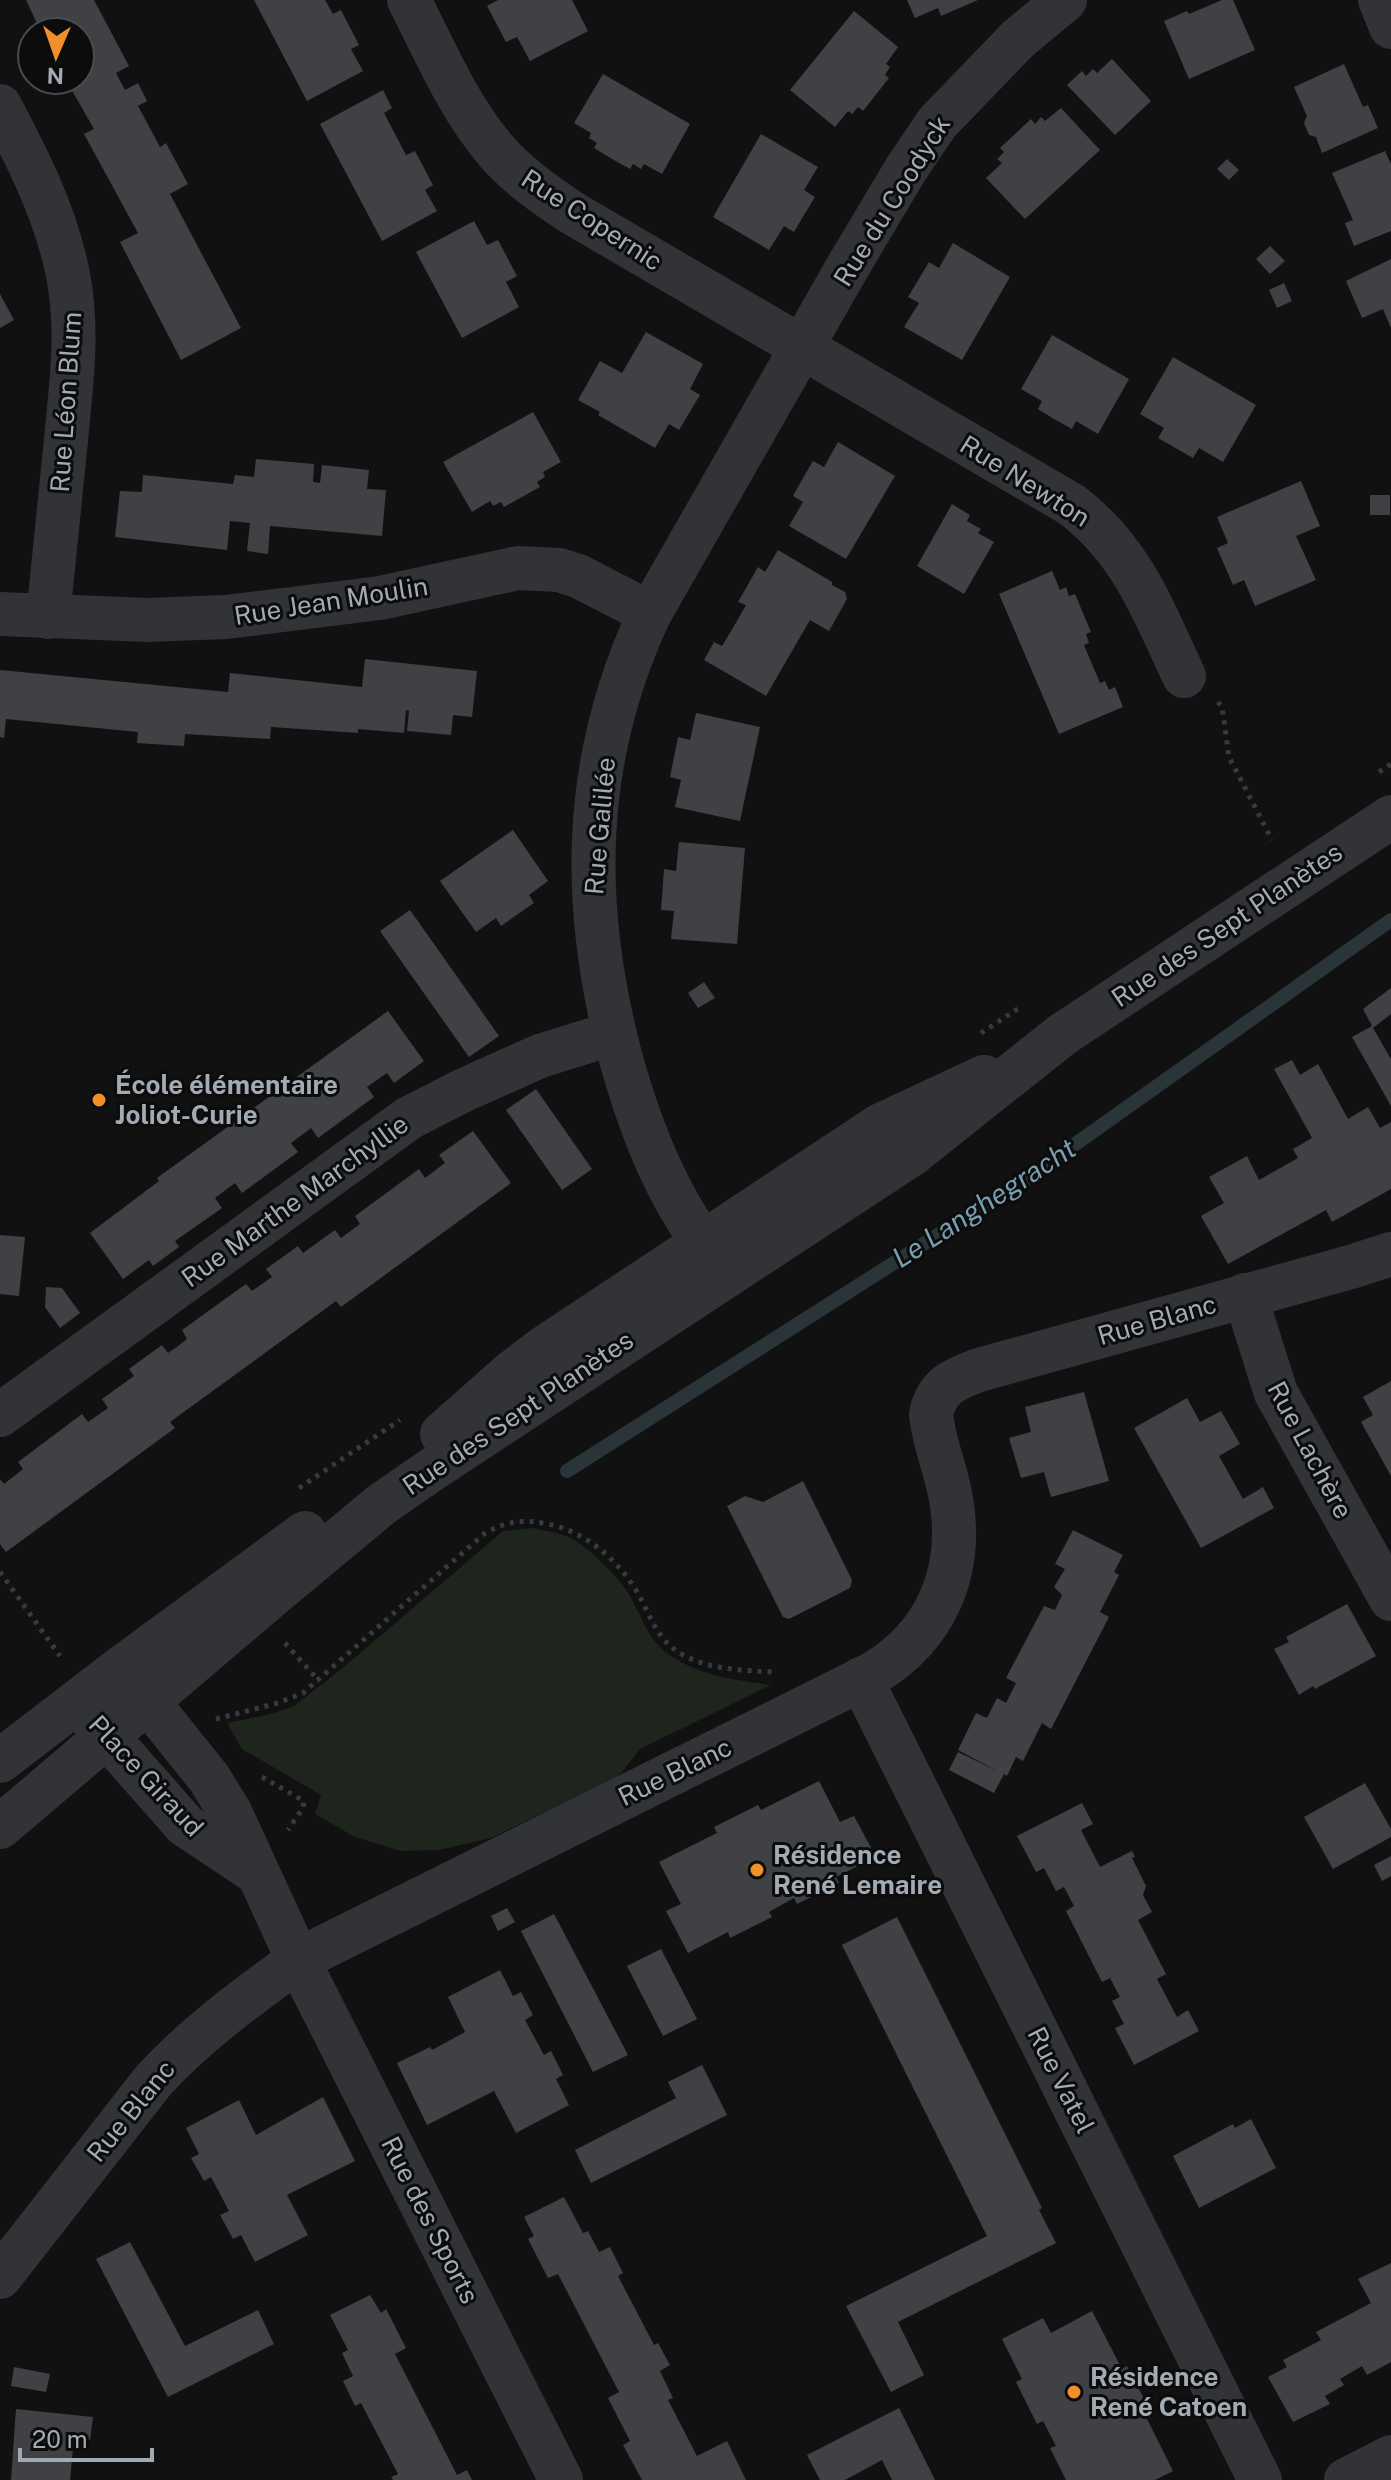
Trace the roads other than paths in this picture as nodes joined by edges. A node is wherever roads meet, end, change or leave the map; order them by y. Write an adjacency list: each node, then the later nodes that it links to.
1 (409, 0): 6 (street, Rue Copernic)
2 (1065, 0): 6 (street, Rue du Coodyck)
3 (1380, 0): 4 (street)
4 (1391, 27)
5 (0, 106): 9 (street, Rue Léon Blum)
6 (802, 347): 7 (street, Rue Galilée); 10 (street, Rue Newton)
7 (650, 613): 9 (street, Rue Jean Moulin); 12 (street, Rue Galilée)
8 (0, 614): 9 (street, Rue Jean Moulin)
9 (48, 617)
10 (1184, 676)
11 (1391, 817): 14 (street, Rue des Sept Planètes)
12 (614, 1033): 14 (street, Rue Galilée); 16 (street, Rue Marthe Marchyllie)
13 (1391, 1254): 15 (street, Rue Blanc)
14 (716, 1258): 19 (street, Rue des Sept Planètes)
15 (1245, 1295): 17 (street, Rue Lachère); 18 (street, Rue Blanc)
16 (8, 1396)
17 (1391, 1599)
18 (861, 1679): 25 (street, Rue Blanc); 29 (street, Rue Vatel)
19 (134, 1685): 20 (street, Rue des Sept Planètes); 21 (street, Rue des Sept Planètes); 24 (street, Place Giraud)
20 (77, 1702): 21 (street, Place Giraud); 22 (street, Rue des Sept Planètes)
21 (106, 1735): 23 (street, Rue des Sept Planètes); 24 (street, Place Giraud)
22 (0, 1761)
23 (0, 1827)
24 (257, 1873): 25 (street, Place Giraud)
25 (298, 1960): 26 (street, Rue Blanc); 28 (street, Rue des Sports)
26 (0, 2277)
27 (1391, 2457): 30 (street)
28 (561, 2480)
29 (1260, 2480)
30 (1346, 2480)

